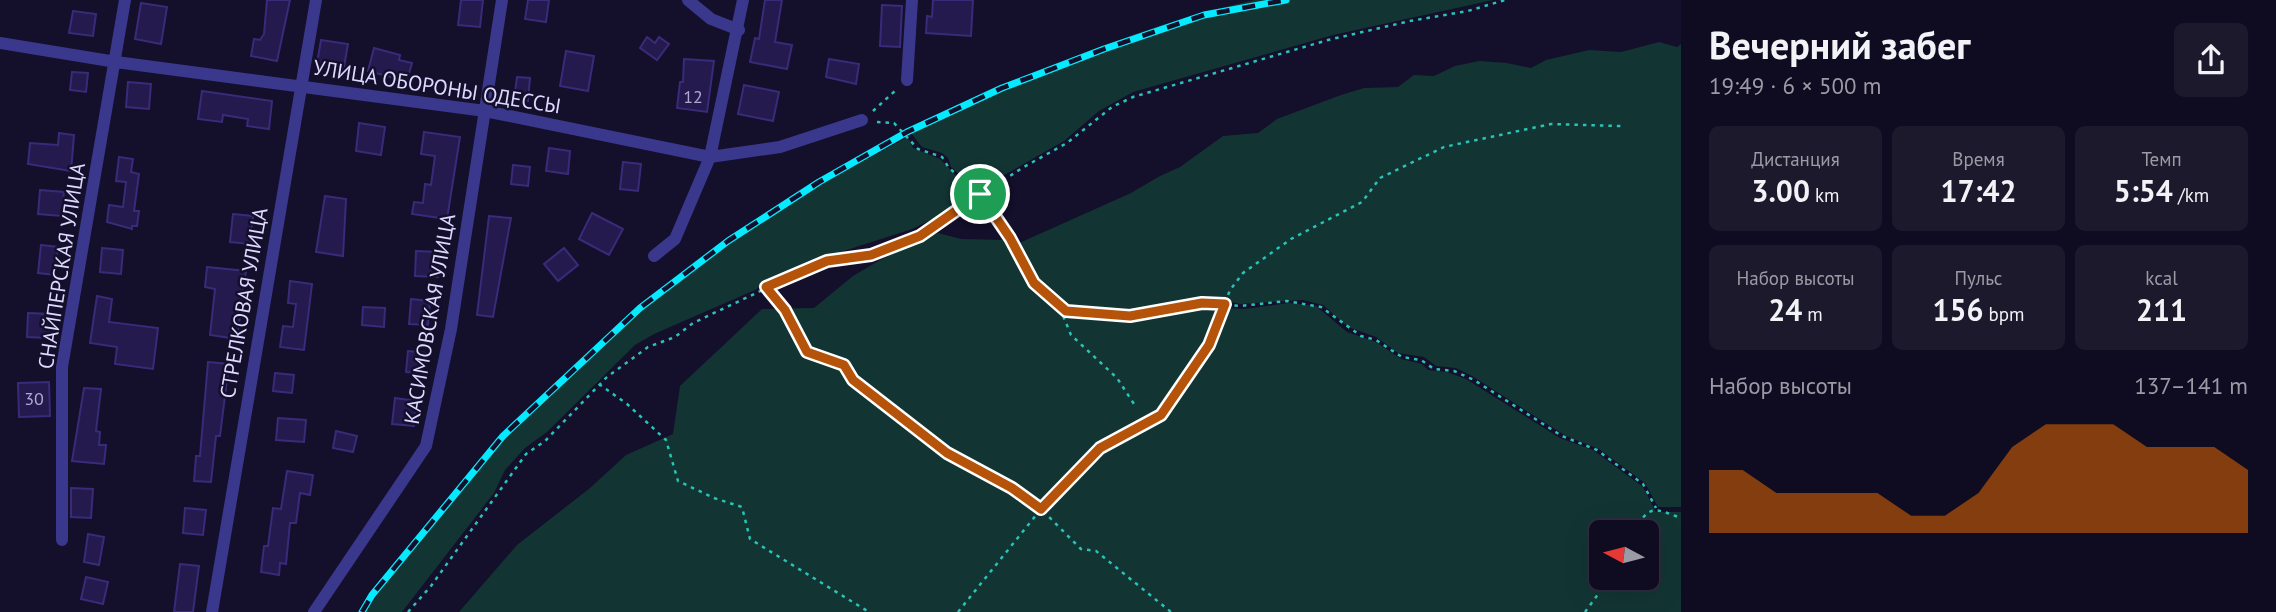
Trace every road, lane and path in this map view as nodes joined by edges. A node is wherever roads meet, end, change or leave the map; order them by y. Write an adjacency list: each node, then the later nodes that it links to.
1 (125, 0): 10 (street, СНАЙПЕРСКАЯ УЛИЦА)
2 (316, 0): 12 (street, СТРЕЛКОВАЯ УЛИЦА)
3 (502, 0): 13 (street, КАСИМОВСКАЯ УЛИЦА)
4 (688, 0): 8 (street)
5 (743, 0): 8 (street)
6 (912, 0): 11 (street)
7 (1505, 0): 17 (path)
8 (739, 30): 16 (street)
9 (0, 43): 10 (street, УЛИЦА ОБОРОНЫ ОДЕССЫ)
10 (116, 62): 12 (street, УЛИЦА ОБОРОНЫ ОДЕССЫ); 28 (street, СНАЙПЕРСКАЯ УЛИЦА)
11 (907, 80): 14 (path)
12 (301, 85): 13 (street, УЛИЦА ОБОРОНЫ ОДЕССЫ); 30 (street, СТРЕЛКОВАЯ УЛИЦА)
13 (485, 111): 16 (street, УЛИЦА ОБОРОНЫ ОДЕССЫ); 31 (street, КАСИМОВСКАЯ УЛИЦА)
14 (862, 120): 16 (street, УЛИЦА ОБОРОНЫ ОДЕССЫ); 17 (path)
15 (1621, 125): 20 (path)
16 (710, 158): 18 (street)
17 (980, 194): 19 (path); 21 (path)
18 (654, 256)
19 (766, 287): 22 (path); 24 (path)
20 (1225, 304): 21 (path); 24 (path); 25 (path)
21 (1059, 306): 23 (path)
22 (599, 384): 32 (path); 33 (path)
23 (1134, 404)
24 (1041, 509): 34 (path); 35 (path)
25 (1656, 509): 26 (path); 27 (path)
26 (1681, 518)
27 (1641, 520)
28 (62, 540)
29 (1601, 590): 36 (path)
30 (212, 612)
31 (314, 612)
32 (408, 612)
33 (869, 612)
34 (958, 612)
35 (1171, 612)
36 (1585, 612)

